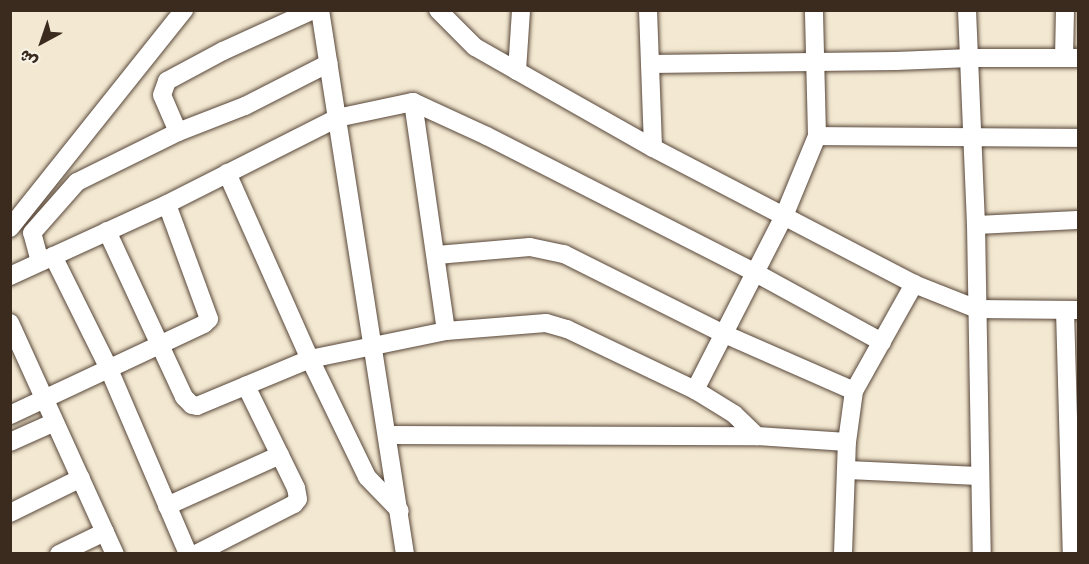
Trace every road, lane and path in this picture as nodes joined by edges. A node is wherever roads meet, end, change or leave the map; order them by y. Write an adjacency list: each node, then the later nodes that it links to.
1 (184, 10): 28 (street)
2 (313, 10): 18 (street)
3 (320, 10): 13 (street)
4 (438, 10): 15 (street)
5 (520, 10): 15 (street)
6 (648, 10): 14 (street)
7 (814, 10): 12 (street)
8 (967, 10): 10 (street)
9 (1065, 10): 11 (street)
10 (970, 58): 11 (street); 12 (street); 20 (street)
11 (1071, 58)
12 (816, 62): 14 (street); 19 (street)
13 (329, 63): 17 (street); 18 (street)
14 (650, 64): 22 (street)
15 (518, 71): 22 (street)
16 (413, 102): 17 (street); 30 (street); 32 (street)
17 (337, 118): 23 (street); 42 (street)
18 (178, 132): 31 (street)
19 (817, 136): 20 (street); 25 (street)
20 (973, 136): 21 (street); 27 (street)
21 (1078, 138)
22 (653, 148): 25 (street)
23 (227, 173): 24 (street); 43 (street)
24 (166, 204): 29 (street); 41 (street)
25 (784, 216): 32 (street); 34 (street)
26 (1078, 220): 27 (street)
27 (976, 225): 35 (street)
28 (10, 228)
29 (108, 231): 31 (street); 41 (street)
30 (437, 255): 38 (street); 39 (street)
31 (46, 259): 33 (street); 44 (street)
32 (754, 272): 39 (street); 40 (street)
33 (10, 276)
34 (914, 284): 35 (street); 40 (street)
35 (977, 309): 36 (street); 57 (street)
36 (1072, 310): 70 (street)
37 (10, 323): 48 (street)
38 (446, 331): 42 (street); 46 (street)
39 (722, 333): 46 (street); 47 (street)
40 (882, 342): 47 (street)
41 (161, 343): 44 (street); 45 (street)
42 (372, 347): 43 (street); 51 (street)
43 (310, 359): 45 (street); 60 (street)
44 (108, 368): 48 (street); 59 (street)
45 (246, 386): 55 (street)
46 (695, 390): 52 (street)
47 (854, 391): 54 (street)
48 (45, 398): 49 (street); 50 (street)
49 (10, 415)
50 (55, 422): 53 (street); 58 (street)
51 (388, 435): 52 (street); 60 (street)
52 (758, 436): 54 (street)
53 (10, 442)
54 (847, 442): 56 (street)
55 (280, 454): 59 (street); 66 (street)
56 (846, 470): 57 (street); 68 (street)
57 (980, 476): 69 (street)
58 (81, 478): 61 (street); 62 (street)
59 (167, 506): 65 (street)
60 (400, 511): 67 (street)
61 (10, 513)
62 (105, 532): 63 (street); 64 (street)
63 (58, 554)
64 (115, 554)
65 (188, 554)
66 (196, 554)
67 (405, 554)
68 (843, 554)
69 (982, 554)
70 (1072, 554)

